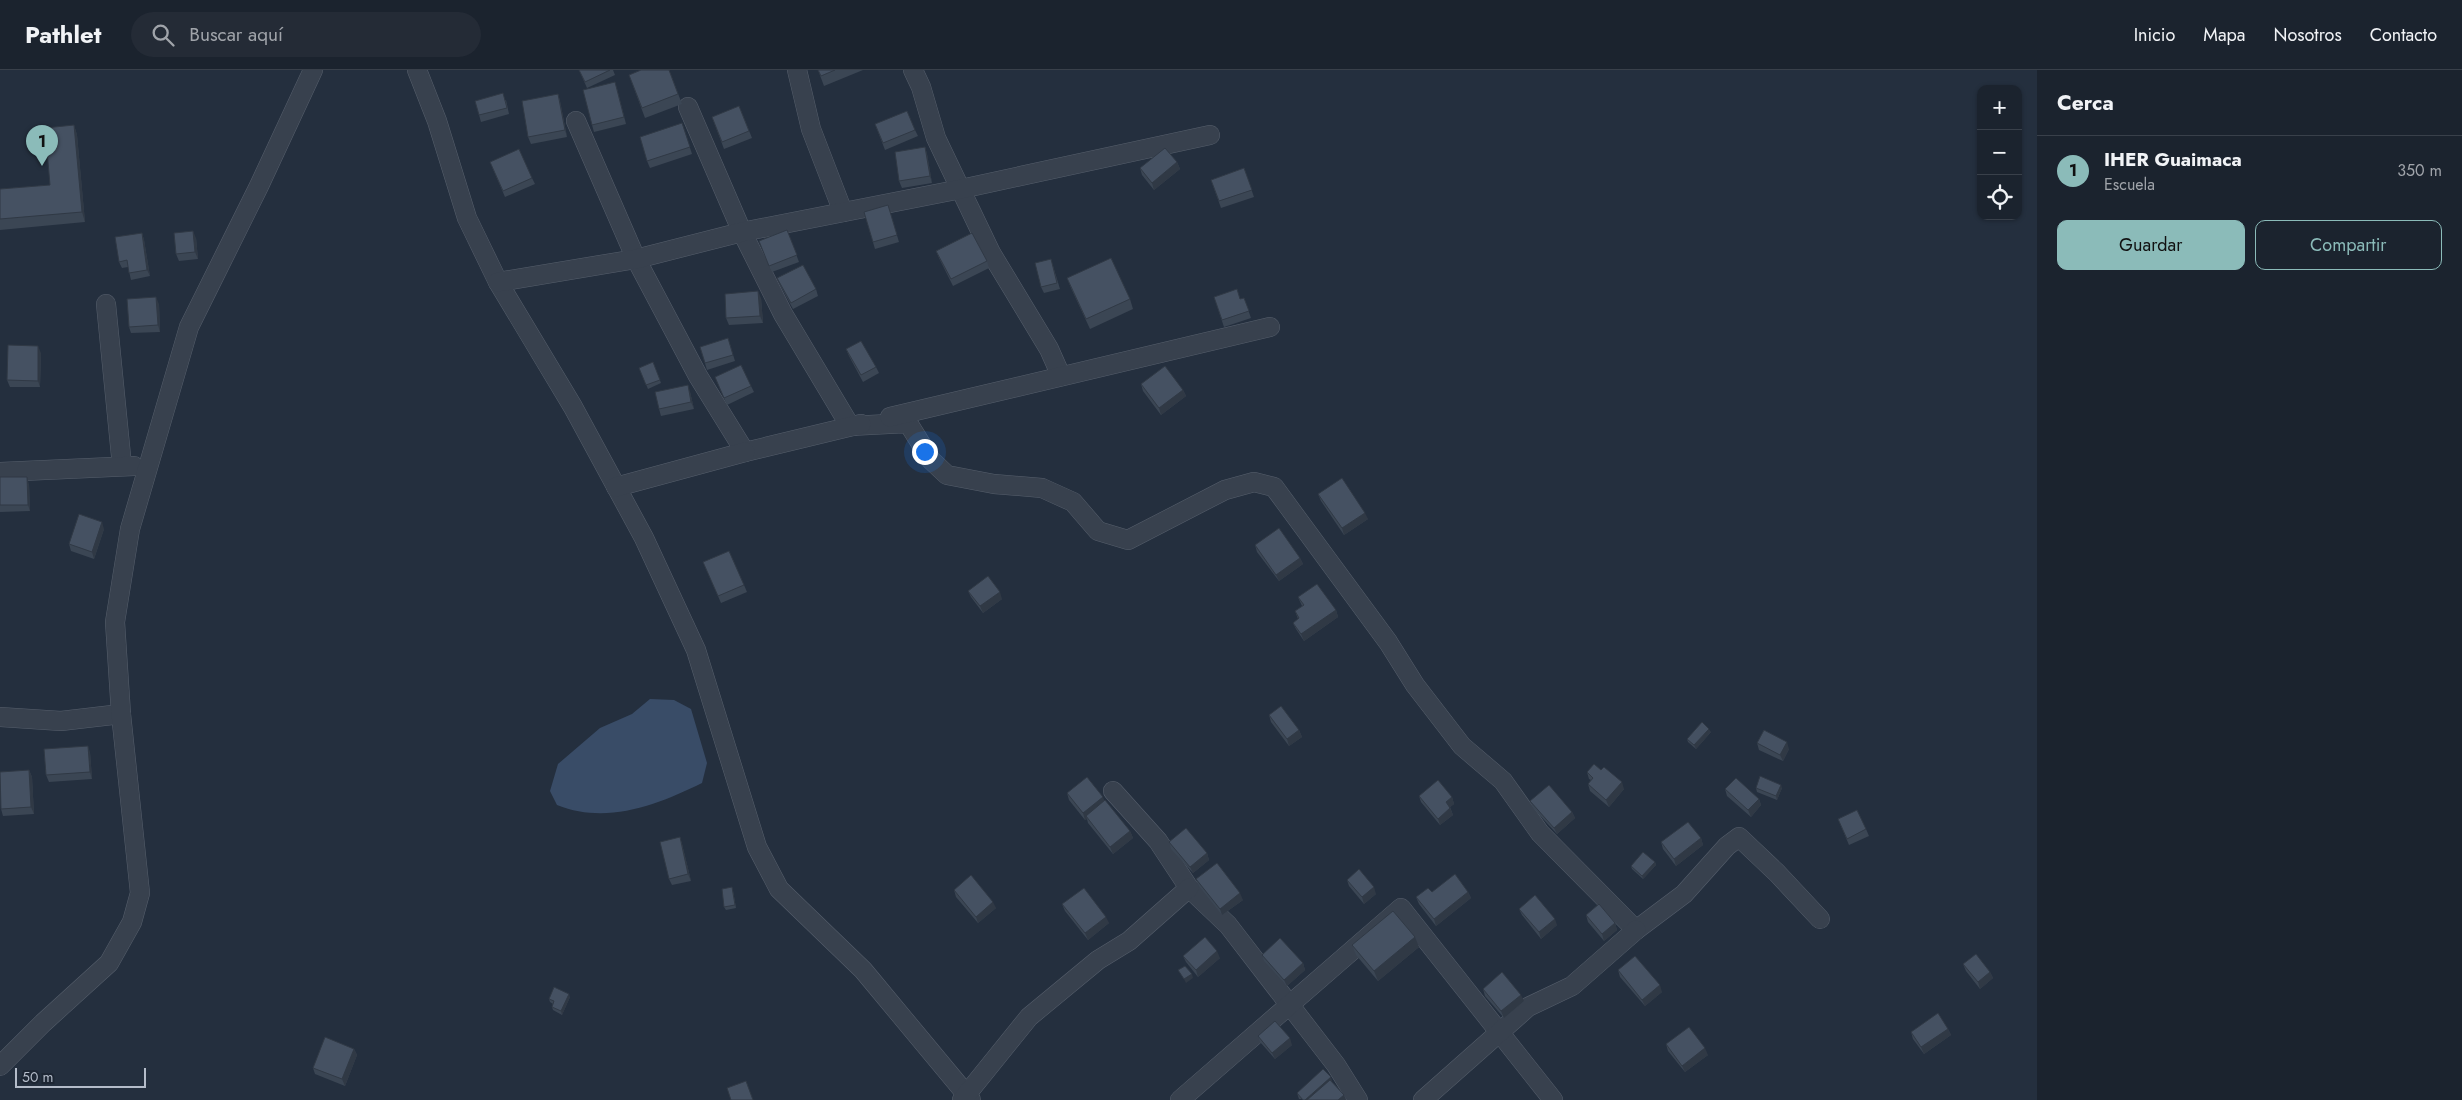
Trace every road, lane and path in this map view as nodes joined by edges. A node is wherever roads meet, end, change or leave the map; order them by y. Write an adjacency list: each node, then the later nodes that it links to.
1 (313, 70): 19 (street)
2 (417, 70): 12 (street)
3 (798, 70): 9 (street)
4 (913, 70): 8 (street)
5 (688, 107): 10 (street)
6 (576, 122): 11 (street)
7 (1210, 135): 8 (street)
8 (961, 189): 9 (street); 15 (street)
9 (843, 212): 10 (street)
10 (742, 232): 11 (street); 16 (street)
11 (636, 259): 12 (street); 17 (street)
12 (498, 282): 21 (street)
13 (106, 304): 18 (street)
14 (1270, 327): 15 (street)
15 (1061, 376): 16 (street)
16 (850, 426): 17 (street); 27 (street)
17 (745, 452): 21 (street)
18 (122, 466): 19 (street); 20 (street)
19 (148, 466): 22 (street)
20 (0, 472)
21 (616, 486): 31 (street)
22 (121, 714): 23 (street); 30 (street)
23 (0, 717)
24 (1113, 791): 25 (street)
25 (1189, 888): 28 (street); 31 (street)
26 (1820, 920): 27 (street)
27 (1636, 930): 29 (street)
28 (1288, 1004): 29 (street); 32 (street); 33 (street)
29 (1499, 1034): 34 (street); 35 (street)
30 (0, 1066)
31 (966, 1098)
32 (1180, 1100)
33 (1358, 1100)
34 (1424, 1100)
35 (1553, 1100)

